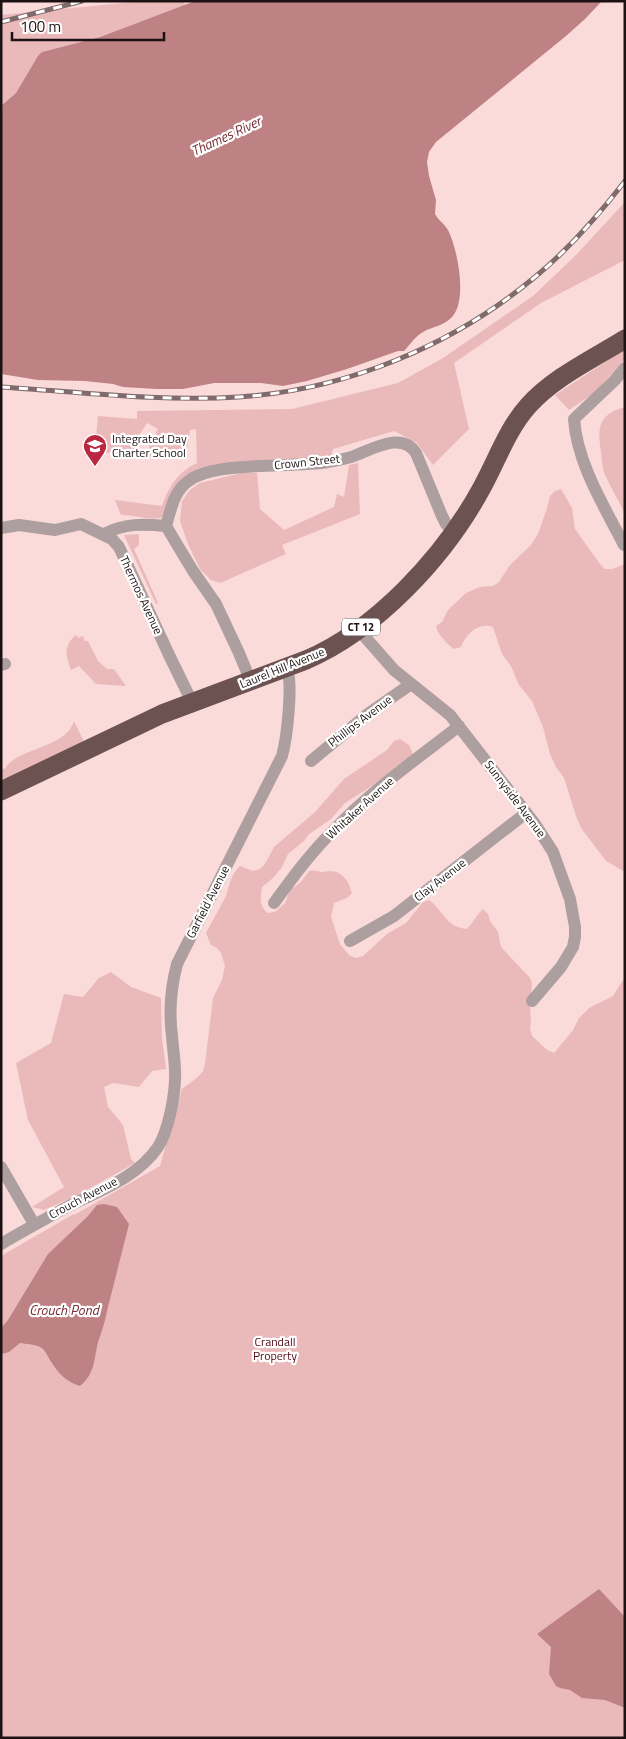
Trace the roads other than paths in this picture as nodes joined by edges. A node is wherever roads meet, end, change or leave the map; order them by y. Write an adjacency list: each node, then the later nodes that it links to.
1 (625, 339): 5 (highway, Laurel Hill Avenue / CT 12)
2 (625, 368): 7 (street)
3 (166, 526): 5 (street, Crown Street); 6 (street); 10 (street)
4 (1, 528): 6 (street, Thermos Avenue)
5 (454, 531): 8 (highway, Laurel Hill Avenue / CT 12)
6 (104, 534): 12 (street, Thermos Avenue)
7 (624, 544)
8 (358, 629): 9 (highway, Laurel Hill Avenue / CT 12); 11 (street, Sunnyside Avenue)
9 (287, 668): 10 (highway, Laurel Hill Avenue / CT 12); 20 (street, Garfield Avenue)
10 (251, 682): 12 (highway, Laurel Hill Avenue / CT 12)
11 (411, 684): 13 (street, Sunnyside Avenue); 14 (street, Phillips Avenue)
12 (192, 702): 15 (highway, Laurel Hill Avenue / CT 12)
13 (459, 726): 16 (street, Sunnyside Avenue); 17 (street, Whitaker Avenue)
14 (311, 760)
15 (1, 792)
16 (526, 814): 18 (street, Clay Avenue); 19 (street, Sunnyside Avenue)
17 (274, 903)
18 (350, 941)
19 (532, 1001)
20 (159, 1146): 22 (street, Crouch Avenue)
21 (1, 1167): 22 (street)
22 (34, 1224): 23 (street, Crouch Avenue)
23 (1, 1244)

